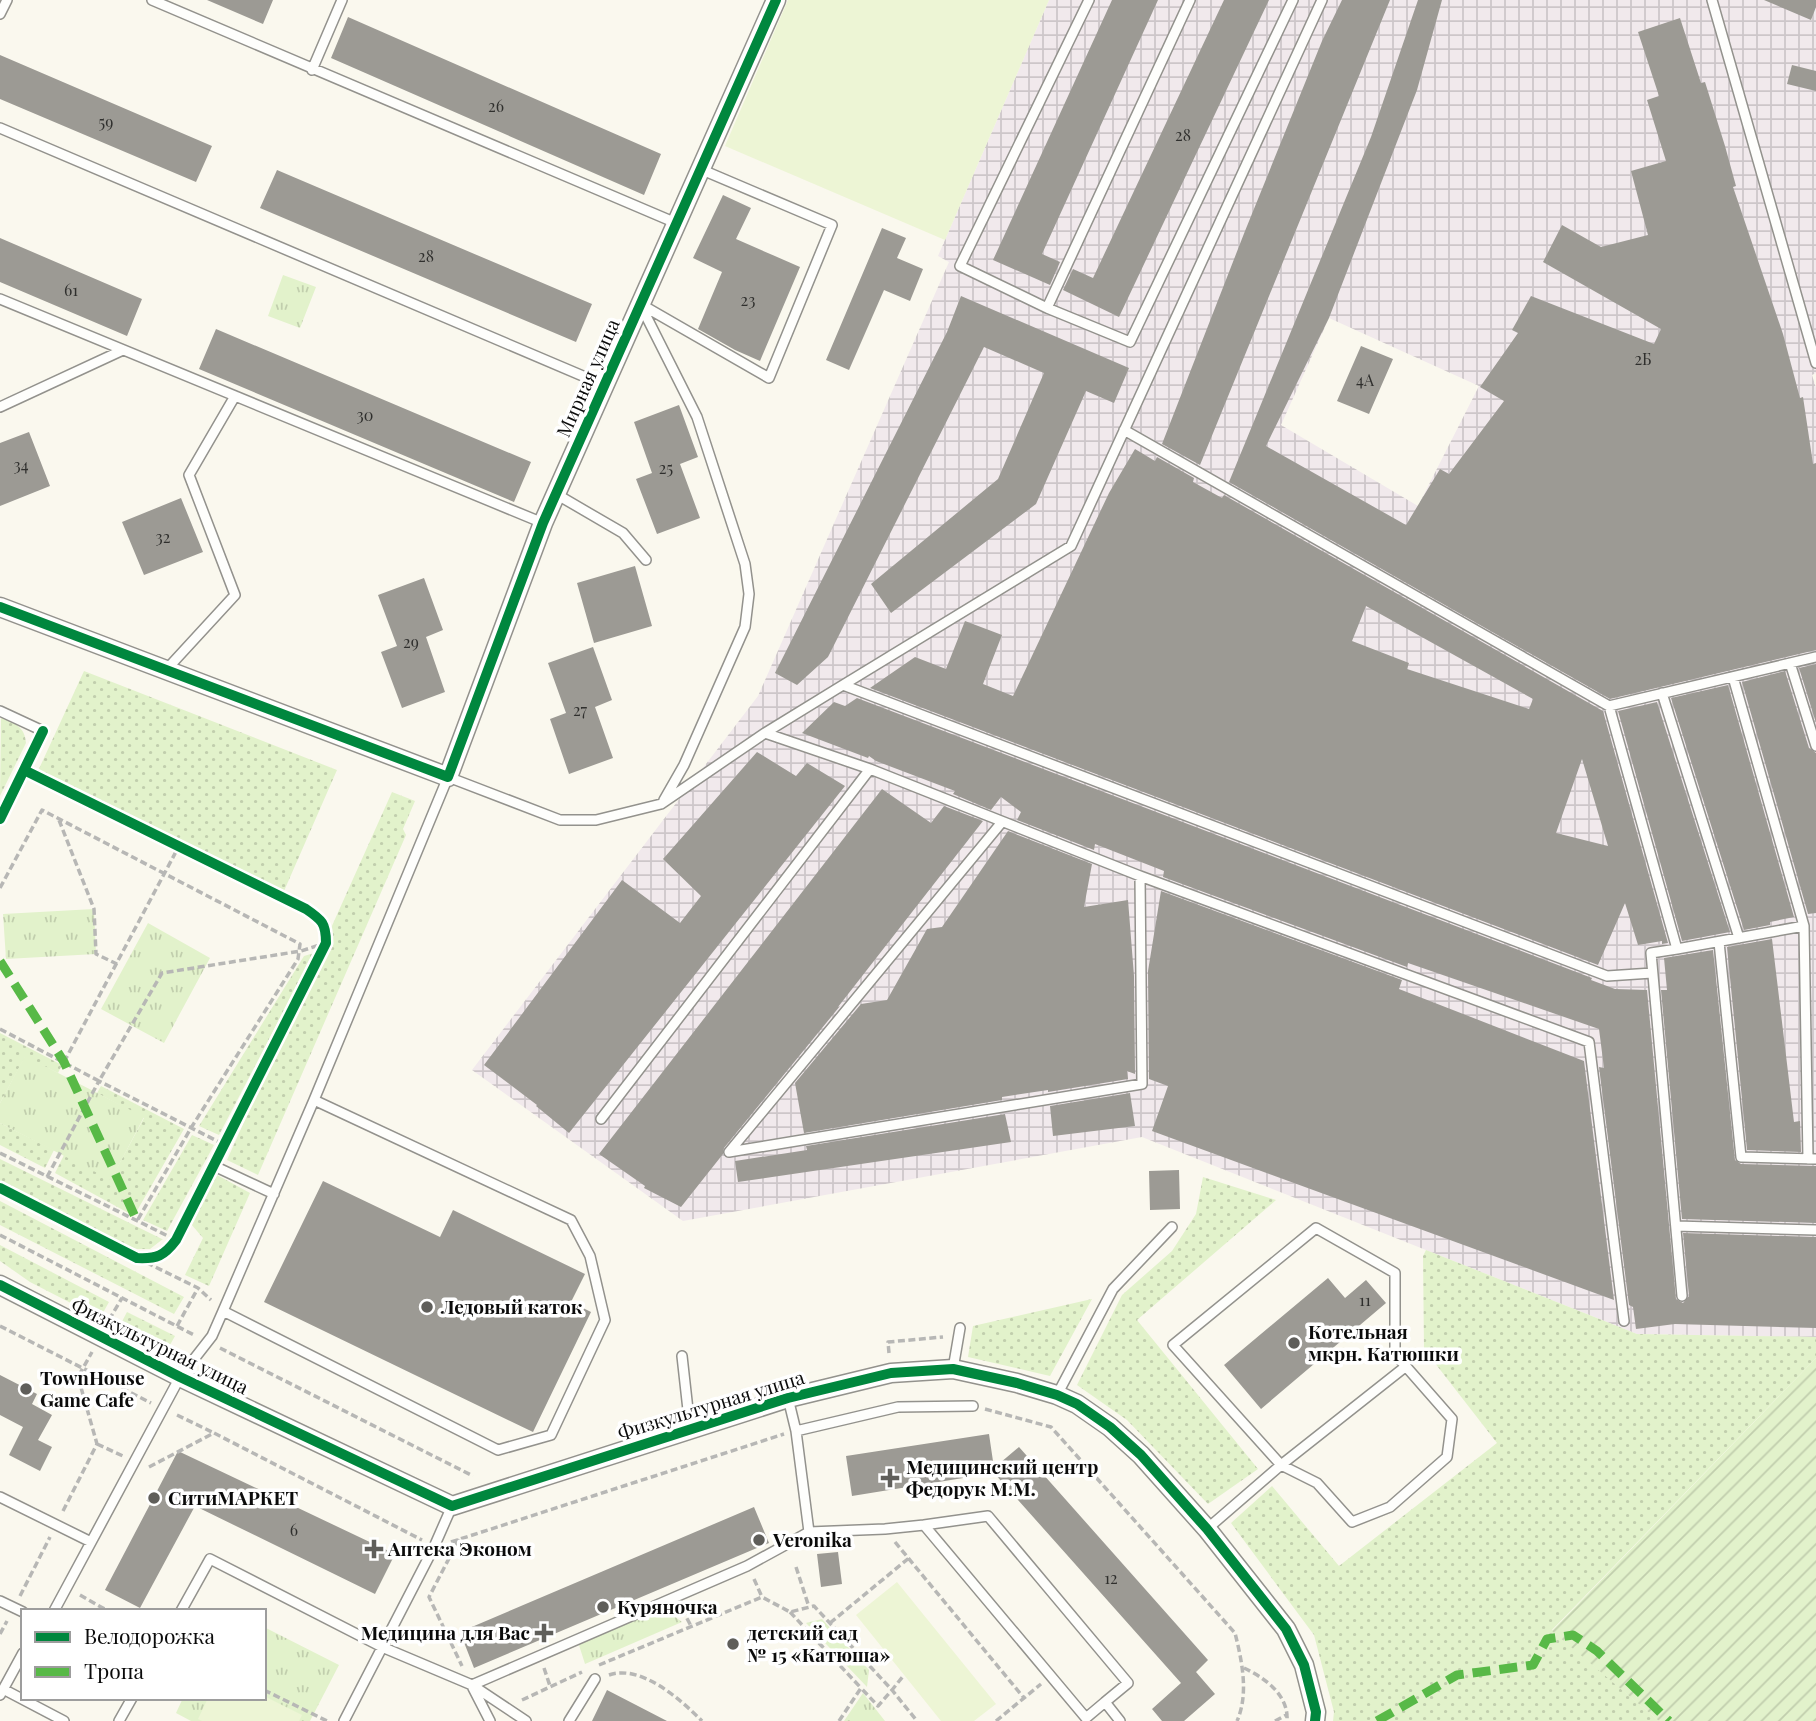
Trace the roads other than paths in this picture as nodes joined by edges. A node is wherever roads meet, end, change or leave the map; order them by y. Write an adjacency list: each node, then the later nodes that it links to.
1 (6, 0): 10 (lane)
2 (152, 0): 11 (lane)
3 (342, 0): 11 (lane)
4 (776, 0): 13 (street, Мирная улица)
5 (1089, 0): 17 (lane)
6 (1190, 0): 17 (lane)
7 (1293, 0): 17 (lane)
8 (1322, 0): 23 (lane)
9 (1713, 0): 19 (lane)
10 (0, 14)
11 (312, 70): 14 (lane)
12 (0, 128): 20 (lane)
13 (700, 169): 14 (street, Мирная улица); 16 (lane)
14 (676, 223): 16 (street, Мирная улица)
15 (0, 299): 18 (lane)
16 (640, 304): 20 (street, Мирная улица); 41 (lane)
17 (1047, 308)
18 (123, 350): 21 (lane); 22 (lane)
19 (1816, 363)
20 (604, 385): 24 (street, Мирная улица)
21 (235, 396): 25 (lane); 30 (lane)
22 (0, 407)
23 (1124, 430): 32 (lane); 34 (lane)
24 (556, 494): 25 (street, Мирная улица); 26 (lane)
25 (543, 523): 40 (street, Мирная улица)
26 (646, 560)
27 (0, 607): 30 (street)
28 (1816, 657): 29 (lane)
29 (1790, 663): 31 (lane); 38 (lane)
30 (166, 670): 40 (street)
31 (1732, 677): 33 (lane); 44 (lane)
32 (843, 685): 37 (lane); 48 (lane)
33 (1662, 693): 34 (lane); 45 (lane)
34 (1609, 706): 47 (lane)
35 (0, 711): 36 (lane)
36 (43, 730)
37 (765, 733): 39 (lane); 41 (lane)
38 (1816, 746)
39 (870, 769): 42 (lane); 50 (lane)
40 (449, 777): 41 (lane); 49 (lane)
41 (661, 804)
42 (1002, 822): 43 (lane); 43 (lane)
43 (1140, 876): 60 (lane)
44 (1804, 926): 45 (lane); 51 (lane)
45 (1739, 938): 46 (lane)
46 (1719, 942): 47 (lane); 51 (lane)
47 (1677, 949): 48 (lane)
48 (1652, 974): 54 (lane)
49 (314, 1100): 53 (lane); 59 (lane)
50 (601, 1119)
51 (1812, 1159)
52 (214, 1166): 53 (lane)
53 (274, 1194): 59 (lane)
54 (1676, 1226): 56 (lane); 58 (lane)
55 (1172, 1227): 66 (lane)
56 (1816, 1230)
57 (0, 1285): 65 (street, Физкультурная улица)
58 (1682, 1296)
59 (223, 1311): 65 (lane)
60 (1625, 1321)
61 (960, 1328): 64 (lane)
62 (682, 1356): 69 (lane)
63 (1405, 1367): 71 (lane); 71 (lane); 71 (lane)
64 (953, 1369): 66 (street, Физкультурная улица); 67 (street, Физкультурная улица)
65 (180, 1377): 73 (street, Физкультурная улица); 77 (lane)
66 (1057, 1395): 75 (street, Физкультурная улица)
67 (788, 1398): 69 (street, Физкультурная улица); 70 (lane)
68 (973, 1406): 70 (lane)
69 (690, 1428): 73 (street, Физкультурная улица)
70 (796, 1431): 76 (lane)
71 (1281, 1465): 75 (lane)
72 (0, 1497): 77 (lane)
73 (452, 1506): 82 (lane)
74 (924, 1525): 76 (lane); 88 (lane); 89 (lane)
75 (1208, 1530): 97 (street, Физкультурная улица)
76 (809, 1532): 85 (lane)
77 (91, 1542): 79 (lane)
78 (0, 1601): 81 (lane)
79 (55, 1609)
80 (182, 1609): 82 (lane)
81 (19, 1610)
82 (382, 1647): 85 (lane); 92 (lane)
83 (21, 1657): 86 (lane)
84 (595, 1679): 95 (lane)
85 (471, 1685): 93 (lane); 94 (lane)
86 (2, 1692): 90 (lane)
87 (131, 1700): 91 (lane)
88 (1105, 1702): 89 (lane); 96 (lane)
89 (1084, 1719)
90 (64, 1721)
91 (119, 1721)
92 (344, 1721)
93 (490, 1721)
94 (526, 1721)
95 (569, 1721)
96 (1120, 1721)
97 (1315, 1721)

